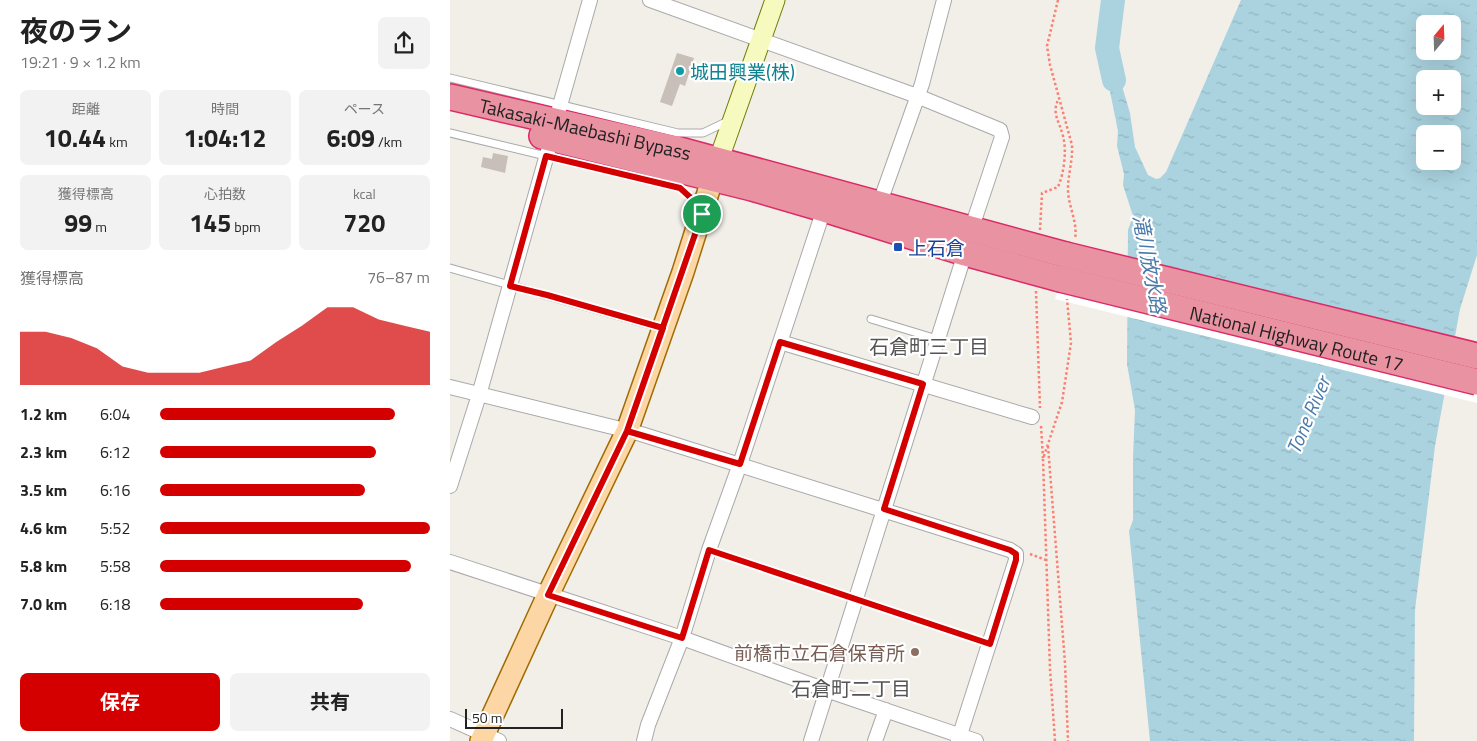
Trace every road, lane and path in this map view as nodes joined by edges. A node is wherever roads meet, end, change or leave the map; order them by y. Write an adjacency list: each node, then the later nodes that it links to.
1 (590, 0): 11 (street)
2 (650, 0): 6 (street)
3 (775, 0): 6 (main road)
4 (944, 0): 8 (street)
5 (1058, 0): 10 (path)
6 (761, 40): 8 (street); 13 (main road)
7 (450, 78): 11 (lane)
8 (917, 96): 17 (street); 21 (street)
9 (450, 97): 16 (highway, Takasaki-Maebashi Bypass)
10 (1059, 98): 20 (path); 22 (path)
11 (560, 106): 13 (lane)
12 (450, 113): 16 (highway, Takasaki-Maebashi Bypass)
13 (733, 118): 16 (main road)
14 (450, 133): 15 (lane)
15 (547, 154): 19 (lane); 24 (street)
16 (716, 169): 17 (highway, National Highway Route 17); 18 (highway, National Highway Route 17); 19 (main road)
17 (879, 205): 21 (highway, National Highway Route 17)
18 (824, 209): 21 (highway, National Highway Route 17); 30 (street)
19 (702, 214): 28 (main road)
20 (1040, 231)
21 (968, 242): 22 (highway, National Highway Route 17); 25 (highway, National Highway Route 17); 29 (street)
22 (1070, 249): 31 (highway, National Highway Route 17, bridge)
23 (450, 268): 24 (lane)
24 (510, 286): 28 (lane); 35 (street)
25 (1063, 287): 32 (highway, National Highway Route 17, bridge); 38 (path)
26 (1036, 290): 36 (path)
27 (871, 319): 29 (lane)
28 (663, 328): 37 (main road)
29 (937, 339): 33 (street)
30 (780, 342): 33 (street); 40 (street)
31 (1477, 356)
32 (1477, 382)
33 (923, 384): 36 (street); 42 (street)
34 (450, 387): 35 (street)
35 (479, 395): 37 (street); 41 (street)
36 (1038, 414): 39 (path)
37 (627, 431): 40 (street); 47 (main road)
38 (1048, 444): 39 (path); 61 (path)
39 (1043, 459): 45 (path)
40 (740, 464): 42 (street); 43 (street)
41 (450, 486)
42 (884, 509): 48 (street); 50 (street)
43 (709, 550): 48 (lane); 49 (street)
44 (1038, 557): 45 (path)
45 (1046, 560): 60 (path)
46 (450, 562): 47 (street)
47 (548, 595): 49 (street); 55 (main road)
48 (855, 600): 50 (lane); 51 (street)
49 (682, 638): 51 (street); 56 (street)
50 (990, 644): 54 (street)
51 (826, 690): 52 (street); 57 (street)
52 (886, 710): 54 (street); 58 (street)
53 (450, 719): 55 (street)
54 (958, 738): 59 (street)
55 (488, 739)
56 (646, 741)
57 (811, 741)
58 (875, 741)
59 (976, 741)
60 (1055, 741)
61 (1068, 741)

